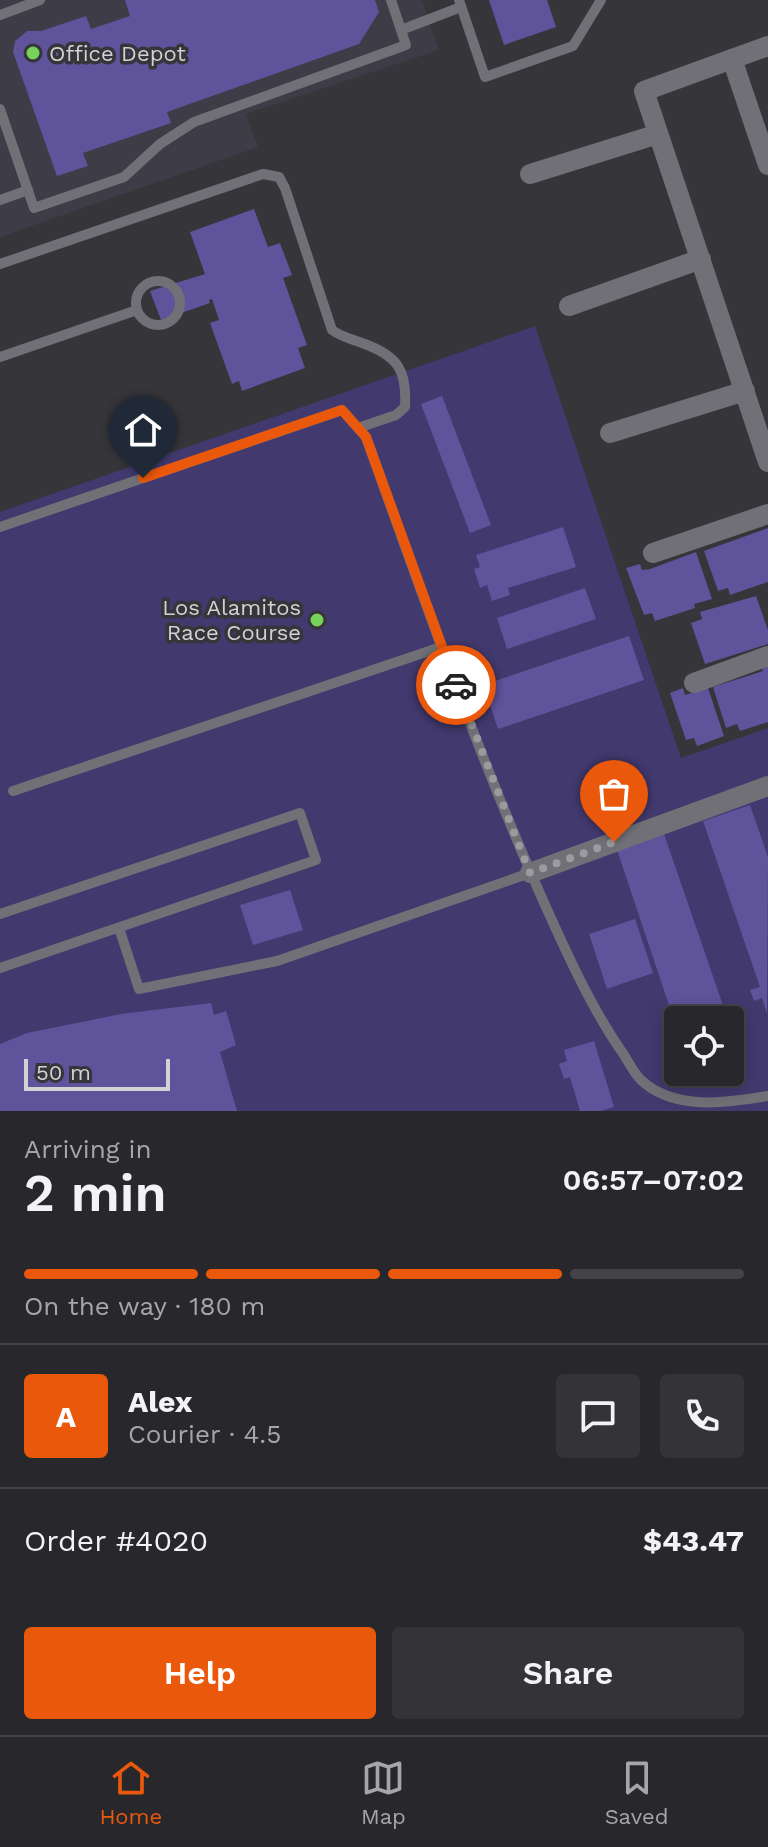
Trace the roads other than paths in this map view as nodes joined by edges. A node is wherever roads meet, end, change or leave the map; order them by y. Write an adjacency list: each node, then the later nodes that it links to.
1 (40, 0): 5 (lane)
2 (391, 0): 6 (lane)
3 (601, 0): 4 (lane)
4 (460, 4): 6 (lane)
5 (0, 15)
6 (401, 30): 13 (lane)
7 (768, 46): 8 (street)
8 (732, 59): 10 (street); 11 (street)
9 (0, 109): 13 (lane)
10 (658, 134): 12 (street); 15 (street)
11 (768, 165)
12 (530, 174)
13 (28, 190): 14 (lane)
14 (0, 200)
15 (701, 259): 17 (street); 20 (street)
16 (0, 264): 21 (lane)
17 (569, 306)
18 (137, 310): 18 (lane); 19 (lane)
19 (0, 357)
20 (745, 391): 22 (street); 23 (street)
21 (358, 428): 25 (lane); 27 (lane)
22 (610, 433)
23 (768, 462)
24 (768, 514): 26 (street)
25 (0, 527)
26 (653, 553)
27 (441, 647): 31 (lane); 32 (lane)
28 (768, 656): 29 (street)
29 (694, 683)
30 (768, 786): 32 (street)
31 (13, 791)
32 (530, 873): 34 (lane); 36 (lane)
33 (0, 914): 34 (lane)
34 (119, 928): 35 (lane)
35 (0, 968)
36 (768, 1096)

